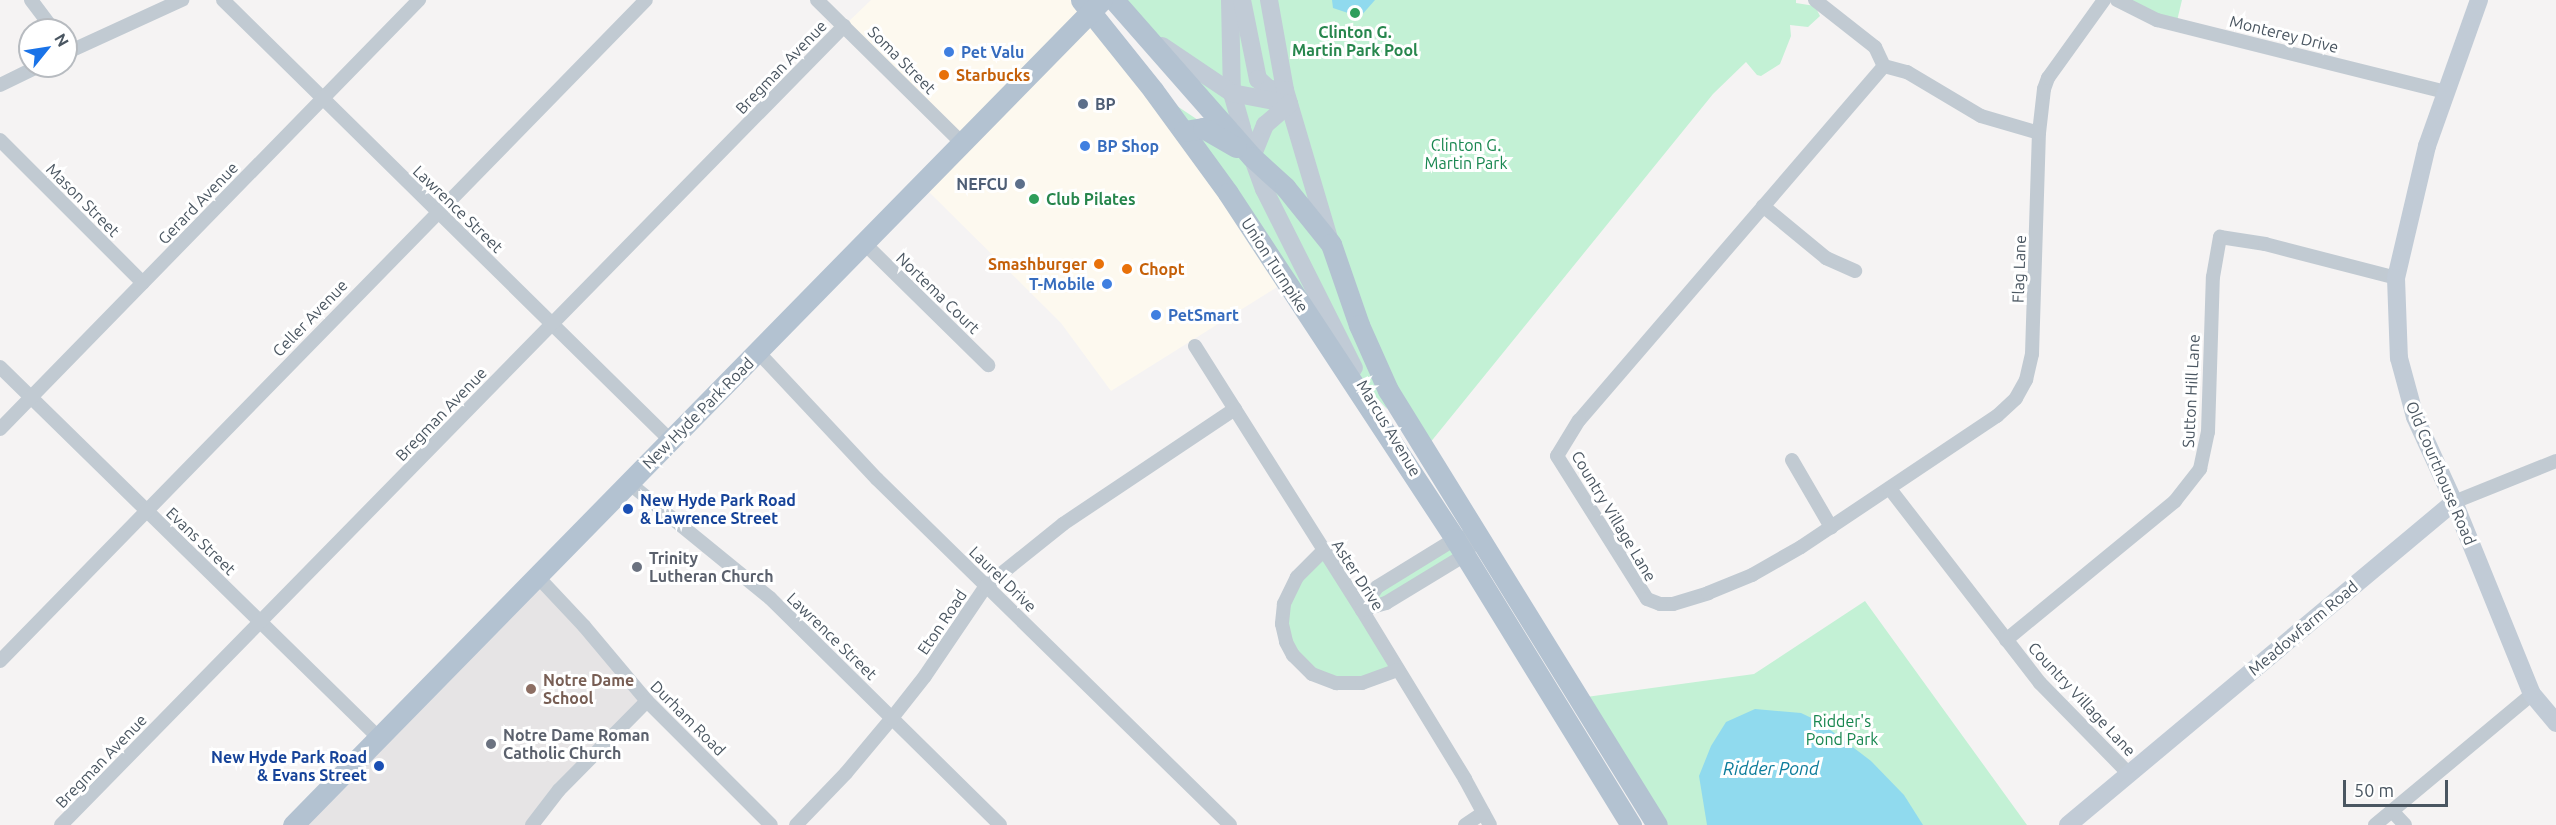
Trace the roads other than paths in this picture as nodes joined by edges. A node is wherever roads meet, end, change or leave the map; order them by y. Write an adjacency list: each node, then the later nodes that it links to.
1 (31, 0): 16 (street)
2 (182, 0): 19 (street)
3 (223, 0): 26 (street, Lawrence Street)
4 (419, 0): 26 (street, Gerard Avenue)
5 (646, 0): 33 (street, Celler Avenue)
6 (818, 0): 18 (street, Soma Street)
7 (1114, 0): 17 (main road)
8 (1230, 0): 24 (street, Marcus Avenue)
9 (1242, 0): 25 (street)
10 (1269, 0): 25 (street, Marcus Avenue)
11 (1815, 0): 20 (street)
12 (2104, 0): 28 (street, Flag Lane)
13 (2117, 0): 23 (street, Monterey Drive)
14 (2479, 0): 23 (street, Old Courthouse Road)
15 (1091, 4): 27 (main road, Union Turnpike); 30 (main road, New Hyde Park Road)
16 (45, 18)
17 (1132, 23): 24 (street); 31 (main road)
18 (844, 26): 30 (street, Soma Street); 39 (street, Bregman Avenue)
19 (78, 45)
20 (1884, 66): 28 (street); 32 (street, Country Village Lane)
21 (18, 76): 22 (street)
22 (0, 85)
23 (2446, 92): 37 (street, Old Courthouse Road)
24 (1232, 93): 25 (street); 31 (street, Marcus Avenue)
25 (1287, 97): 31 (street); 35 (street, Marcus Avenue)
26 (323, 100): 33 (street, Lawrence Street); 38 (street, Gerard Avenue)
27 (1184, 131): 31 (main road); 56 (main road, Union Turnpike)
28 (2039, 133): 51 (street, Flag Lane)
29 (0, 140): 38 (street, Mason Street)
30 (963, 144): 34 (main road, New Hyde Park Road)
31 (1252, 157): 35 (main road); 56 (street, Marcus Avenue)
32 (1763, 206): 36 (street); 54 (street, Country Village Lane)
33 (438, 212): 39 (street, Lawrence Street); 53 (street, Celler Avenue)
34 (865, 244): 41 (main road, New Hyde Park Road); 42 (street, Nortema Court)
35 (1331, 244): 55 (main road, Marcus Avenue)
36 (1855, 272)
37 (2396, 278): 52 (street, Old Courthouse Road); 62 (street, Sutton Hill Lane)
38 (143, 283): 44 (street, Gerard Avenue)
39 (552, 325): 47 (street, Lawrence Street); 61 (street, Bregman Avenue)
40 (1195, 346): 45 (street, Aster Drive)
41 (758, 352): 47 (main road, New Hyde Park Road); 59 (street, Laurel Drive)
42 (988, 365)
43 (0, 367): 44 (street, Evans Street)
44 (31, 397): 46 (street, Gerard Avenue); 53 (street, Evans Street)
45 (1235, 409): 57 (street, Aster Drive); 59 (street, Eton Road)
46 (0, 429)
47 (670, 440): 50 (main road, New Hyde Park Road)
48 (1792, 460): 54 (street)
49 (2556, 461): 52 (street, Meadowfarm Road)
50 (629, 483): 58 (main road, New Hyde Park Road); 67 (street, Lawrence Street)
51 (1890, 489): 54 (street, Country Village Lane); 62 (street, Country Village Lane)
52 (2454, 502): 65 (street, Old Courthouse Road); 70 (street, Meadowfarm Road)
53 (146, 510): 61 (street, Evans Street); 63 (street, Celler Avenue)
54 (1831, 527)
55 (1478, 535): 56 (street); 82 (main road, Marcus Avenue)
56 (1460, 547): 60 (street); 81 (main road, Marcus Avenue)
57 (1323, 551): 60 (street, Aster Drive); 64 (street)
58 (537, 576): 66 (street, Durham Road); 69 (main road, New Hyde Park Road)
59 (986, 586): 67 (street, Eton Road); 79 (street, Laurel Drive)
60 (1362, 610): 64 (street, Aster Drive)
61 (260, 622): 69 (street, Evans Street); 73 (street, Bregman Avenue)
62 (2006, 640): 70 (street, Country Village Lane)
63 (0, 661)
64 (1398, 670): 72 (street, Aster Drive)
65 (2532, 694): 68 (street, Old Courthouse Road); 71 (street)
66 (647, 701): 75 (street); 76 (street, Durham Road)
67 (892, 718): 77 (street, Eton Road); 78 (street, Lawrence Street)
68 (2556, 723)
69 (379, 738): 74 (main road, New Hyde Park Road)
70 (2129, 774): 83 (street, Meadowfarm Road)
71 (2392, 811): 84 (street); 85 (street)
72 (1486, 819): 80 (street)
73 (61, 825)
74 (293, 825)
75 (532, 825)
76 (771, 825)
77 (796, 825)
78 (1000, 825)
79 (1230, 825)
80 (1465, 825)
81 (1631, 825)
82 (1657, 825)
83 (2068, 825)
84 (2375, 825)
85 (2405, 825)

